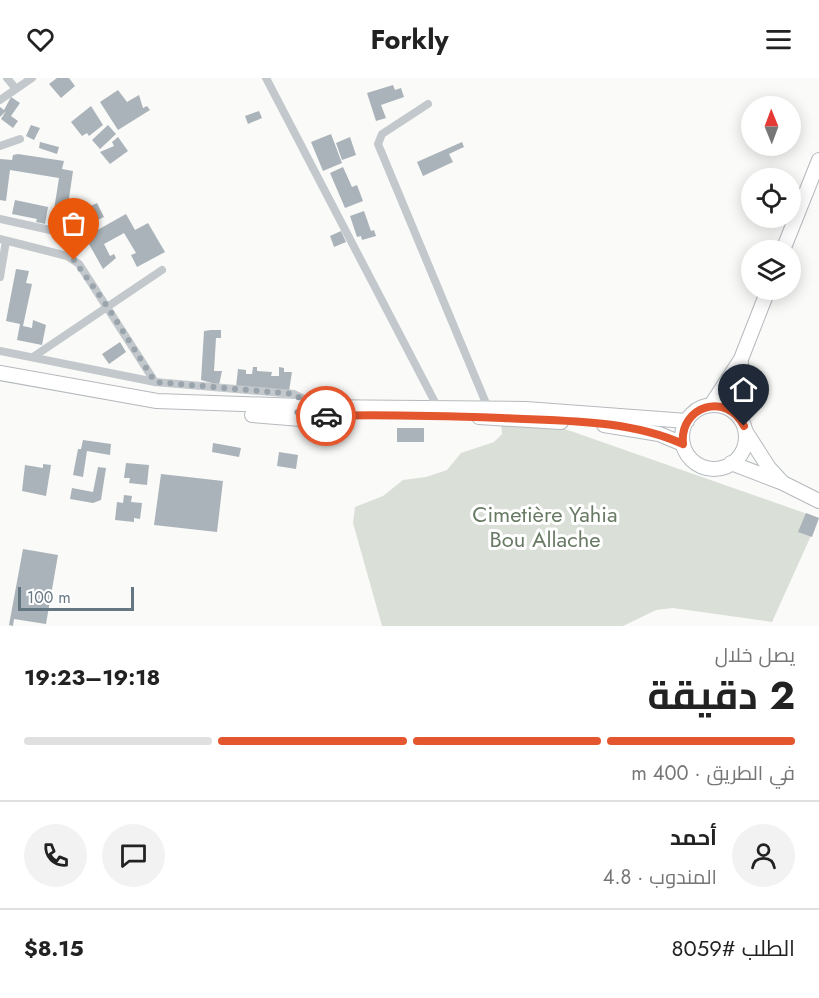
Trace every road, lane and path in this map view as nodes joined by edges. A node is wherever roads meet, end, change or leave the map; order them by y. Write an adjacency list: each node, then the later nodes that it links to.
1 (7, 78): 4 (street)
2 (32, 78): 4 (street)
3 (266, 78): 25 (street)
4 (16, 88): 5 (street)
5 (0, 100)
6 (428, 104): 26 (street)
7 (20, 139): 8 (street)
8 (0, 146)
9 (819, 160): 13 (main road)
10 (0, 219): 11 (street)
11 (68, 234)
12 (3, 240): 15 (street); 17 (street)
13 (787, 240)
14 (162, 270): 17 (street)
15 (0, 277)
16 (764, 300): 20 (main road)
17 (107, 306): 19 (street); 22 (street)
18 (0, 351): 19 (street)
19 (33, 357): 22 (street)
20 (741, 359): 24 (main road); 29 (main road)
21 (0, 374): 27 (main road)
22 (155, 382): 27 (street)
23 (0, 383): 27 (main road)
24 (711, 405): 28 (main road); 29 (main road)
25 (438, 408): 26 (main road); 27 (main road)
26 (488, 408): 28 (main road)
27 (305, 411): 30 (main road)
28 (687, 421): 30 (main road)
29 (744, 426): 31 (main road); 32 (main road)
30 (683, 444): 31 (main road)
31 (731, 463): 32 (main road)
32 (783, 483): 33 (main road)
33 (819, 501)

